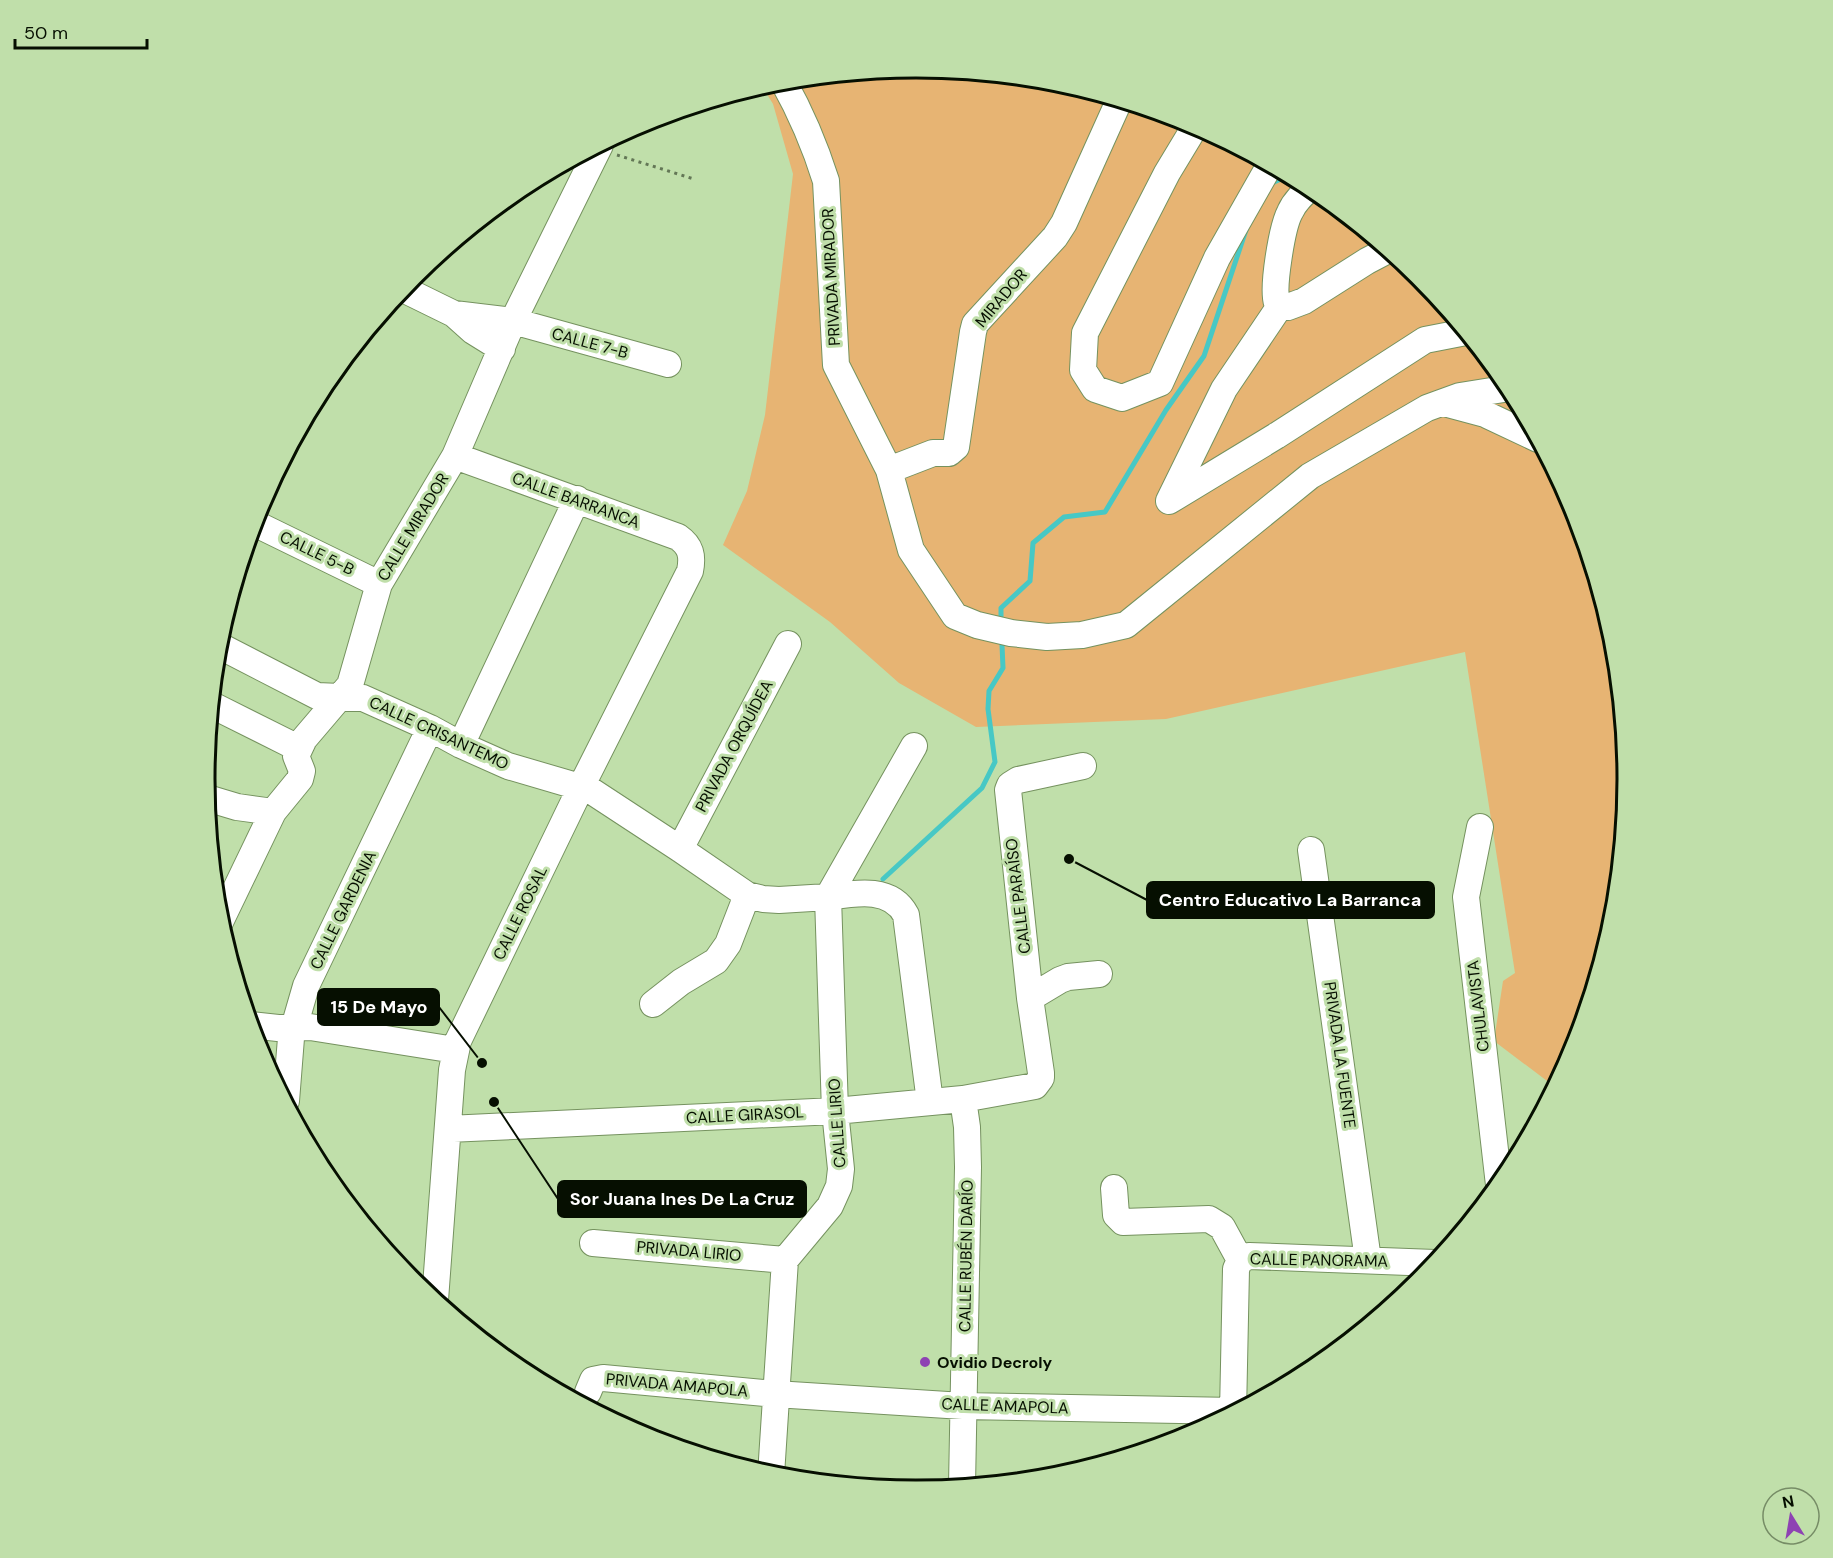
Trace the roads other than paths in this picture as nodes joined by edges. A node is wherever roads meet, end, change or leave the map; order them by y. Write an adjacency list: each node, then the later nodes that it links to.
1 (788, 90): 19 (street, PRIVADA MIRADOR)
2 (1116, 107): 19 (street, MIRADOR)
3 (1191, 134): 5 (street)
4 (594, 156): 11 (street)
5 (1266, 172)
6 (1304, 194): 9 (street)
7 (1381, 254): 9 (street)
8 (412, 293): 10 (street)
9 (1280, 306): 12 (street)
10 (454, 314): 11 (street, CALLE 7-B); 13 (street)
11 (513, 321): 13 (street); 14 (street, CALLE 7-B)
12 (1458, 334)
13 (502, 349): 18 (street, CALLE MIRADOR)
14 (668, 363)
15 (1499, 390): 16 (street, PRIVADA MIRADOR)
16 (1441, 402): 17 (street); 19 (street, PRIVADA MIRADOR)
17 (1526, 434)
18 (456, 456): 20 (street, CALLE BARRANCA); 23 (street, CALLE MIRADOR)
19 (889, 470)
20 (577, 499): 22 (street, CALLE BARRANCA); 29 (street)
21 (263, 527): 23 (street, CALLE 5-B)
22 (691, 551): 33 (street, CALLE ROSAL)
23 (379, 584): 26 (street, CALLE MIRADOR)
24 (788, 644): 37 (street, PRIVADA ORQUÍDEA)
25 (228, 650): 26 (street, CALLE CRISANTEMO)
26 (342, 696): 28 (street, CALLE CRISANTEMO); 31 (street, CALLE MIRADOR)
27 (219, 709): 31 (street)
28 (430, 728): 29 (street, CALLE CRISANTEMO); 46 (street, CALLE GARDENIA)
29 (461, 746): 33 (street, CALLE CRISANTEMO)
30 (914, 746): 41 (street)
31 (298, 748): 35 (street)
32 (1083, 766): 43 (street, CALLE PARAÍSO)
33 (581, 787): 37 (street, CALLE CRISANTEMO); 47 (street, CALLE ROSAL)
34 (216, 801): 35 (street)
35 (273, 812): 39 (street)
36 (1480, 827): 54 (street, CHULAVISTA)
37 (680, 849): 40 (street, CALLE CRISANTEMO)
38 (1311, 850): 59 (street, PRIVADA LA FUENTE)
39 (226, 887)
40 (747, 895): 41 (street, CALLE CRISANTEMO); 44 (street)
41 (822, 898): 51 (street); 52 (street, CALLE LIRIO)
42 (1099, 975): 43 (street)
43 (1030, 998): 48 (street, CALLE PARAÍSO)
44 (652, 1004)
45 (261, 1026): 46 (street)
46 (294, 1028): 47 (street); 49 (street, CALLE GARDENIA)
47 (455, 1050): 53 (street, CALLE ROSAL)
48 (1038, 1082): 50 (street, CALLE GIRASOL)
49 (287, 1087)
50 (963, 1099): 51 (street, CALLE GIRASOL); 65 (street, CALLE RUBÉN DARÍO)
51 (930, 1102): 52 (street, CALLE GIRASOL)
52 (835, 1111): 53 (street, CALLE GIRASOL); 57 (street, CALLE LIRIO)
53 (448, 1129): 61 (street, CALLE ROSAL)
54 (1497, 1170)
55 (1114, 1188): 58 (street)
56 (593, 1243): 57 (street, PRIVADA LIRIO)
57 (785, 1260): 63 (street)
58 (1239, 1260): 59 (street, CALLE PANORAMA); 64 (street)
59 (1368, 1260): 60 (street, CALLE PANORAMA)
60 (1424, 1262)
61 (436, 1289)
62 (588, 1392): 63 (street, PRIVADA AMAPOLA)
63 (775, 1394): 65 (street, CALLE AMAPOLA); 67 (street)
64 (1234, 1404)
65 (963, 1406): 66 (street, CALLE AMAPOLA); 68 (street, CALLE RUBÉN DARÍO)
66 (1219, 1412)
67 (771, 1465)
68 (962, 1478)

